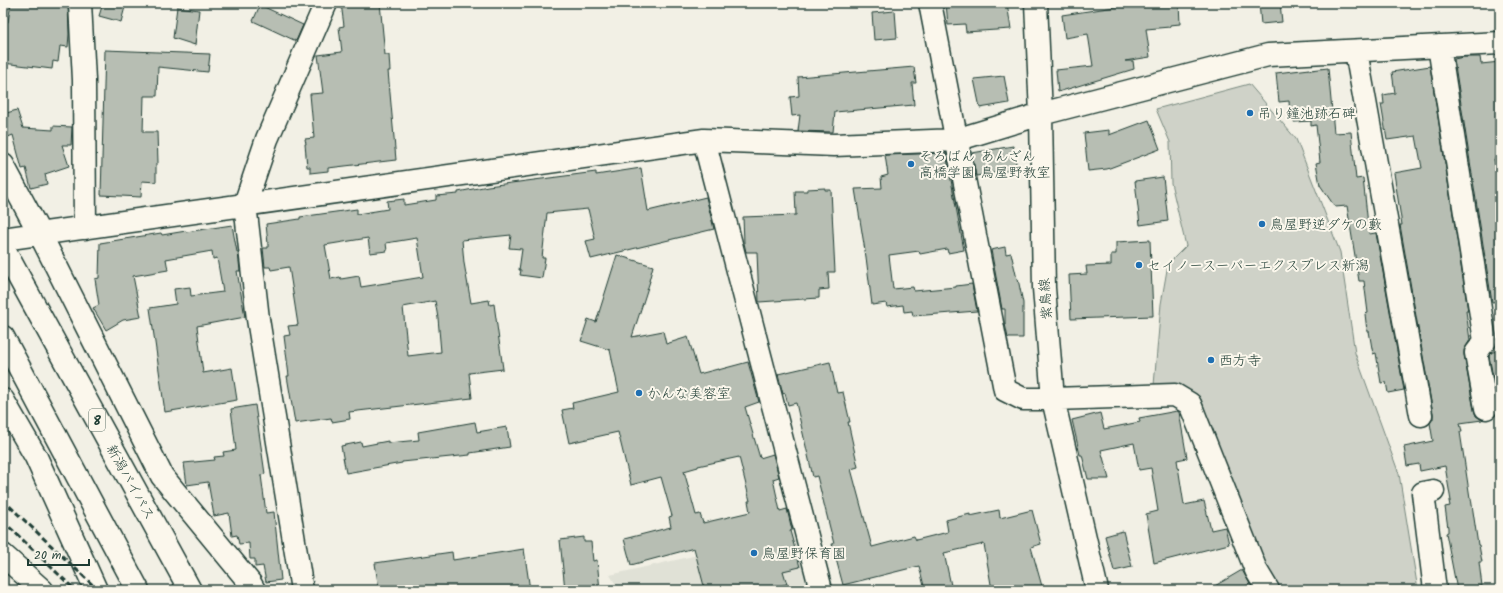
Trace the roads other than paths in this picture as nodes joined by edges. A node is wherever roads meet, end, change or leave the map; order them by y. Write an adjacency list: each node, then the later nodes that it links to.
1 (80, 3): 13 (main road)
2 (326, 3): 12 (main road)
3 (930, 3): 10 (main road)
4 (1036, 3): 8 (main road, 紫鳥線)
5 (1500, 43): 6 (main road)
6 (1439, 46): 7 (main road); 19 (main road)
7 (1356, 51): 8 (main road); 20 (main road)
8 (1041, 114): 10 (main road); 17 (main road, 紫鳥線)
9 (704, 140): 10 (main road); 12 (main road); 29 (main road)
10 (956, 140): 17 (main road)
11 (3, 165): 14 (main road)
12 (245, 204): 13 (main road); 28 (main road)
13 (85, 228): 14 (main road)
14 (40, 234): 15 (main road); 27 (main road)
15 (4, 246): 26 (main road, 新潟バイパス / 8)
16 (3, 337): 25 (main road)
17 (1053, 399): 30 (main road, 紫鳥線); 31 (main road)
18 (3, 400): 24 (main road)
19 (1486, 408)
20 (1421, 415)
21 (1433, 491): 32 (main road)
22 (3, 554): 23 (main road)
23 (42, 590)
24 (96, 590)
25 (138, 590)
26 (190, 590)
27 (254, 590)
28 (302, 590)
29 (821, 590)
30 (1096, 590)
31 (1268, 590)
32 (1435, 590)

